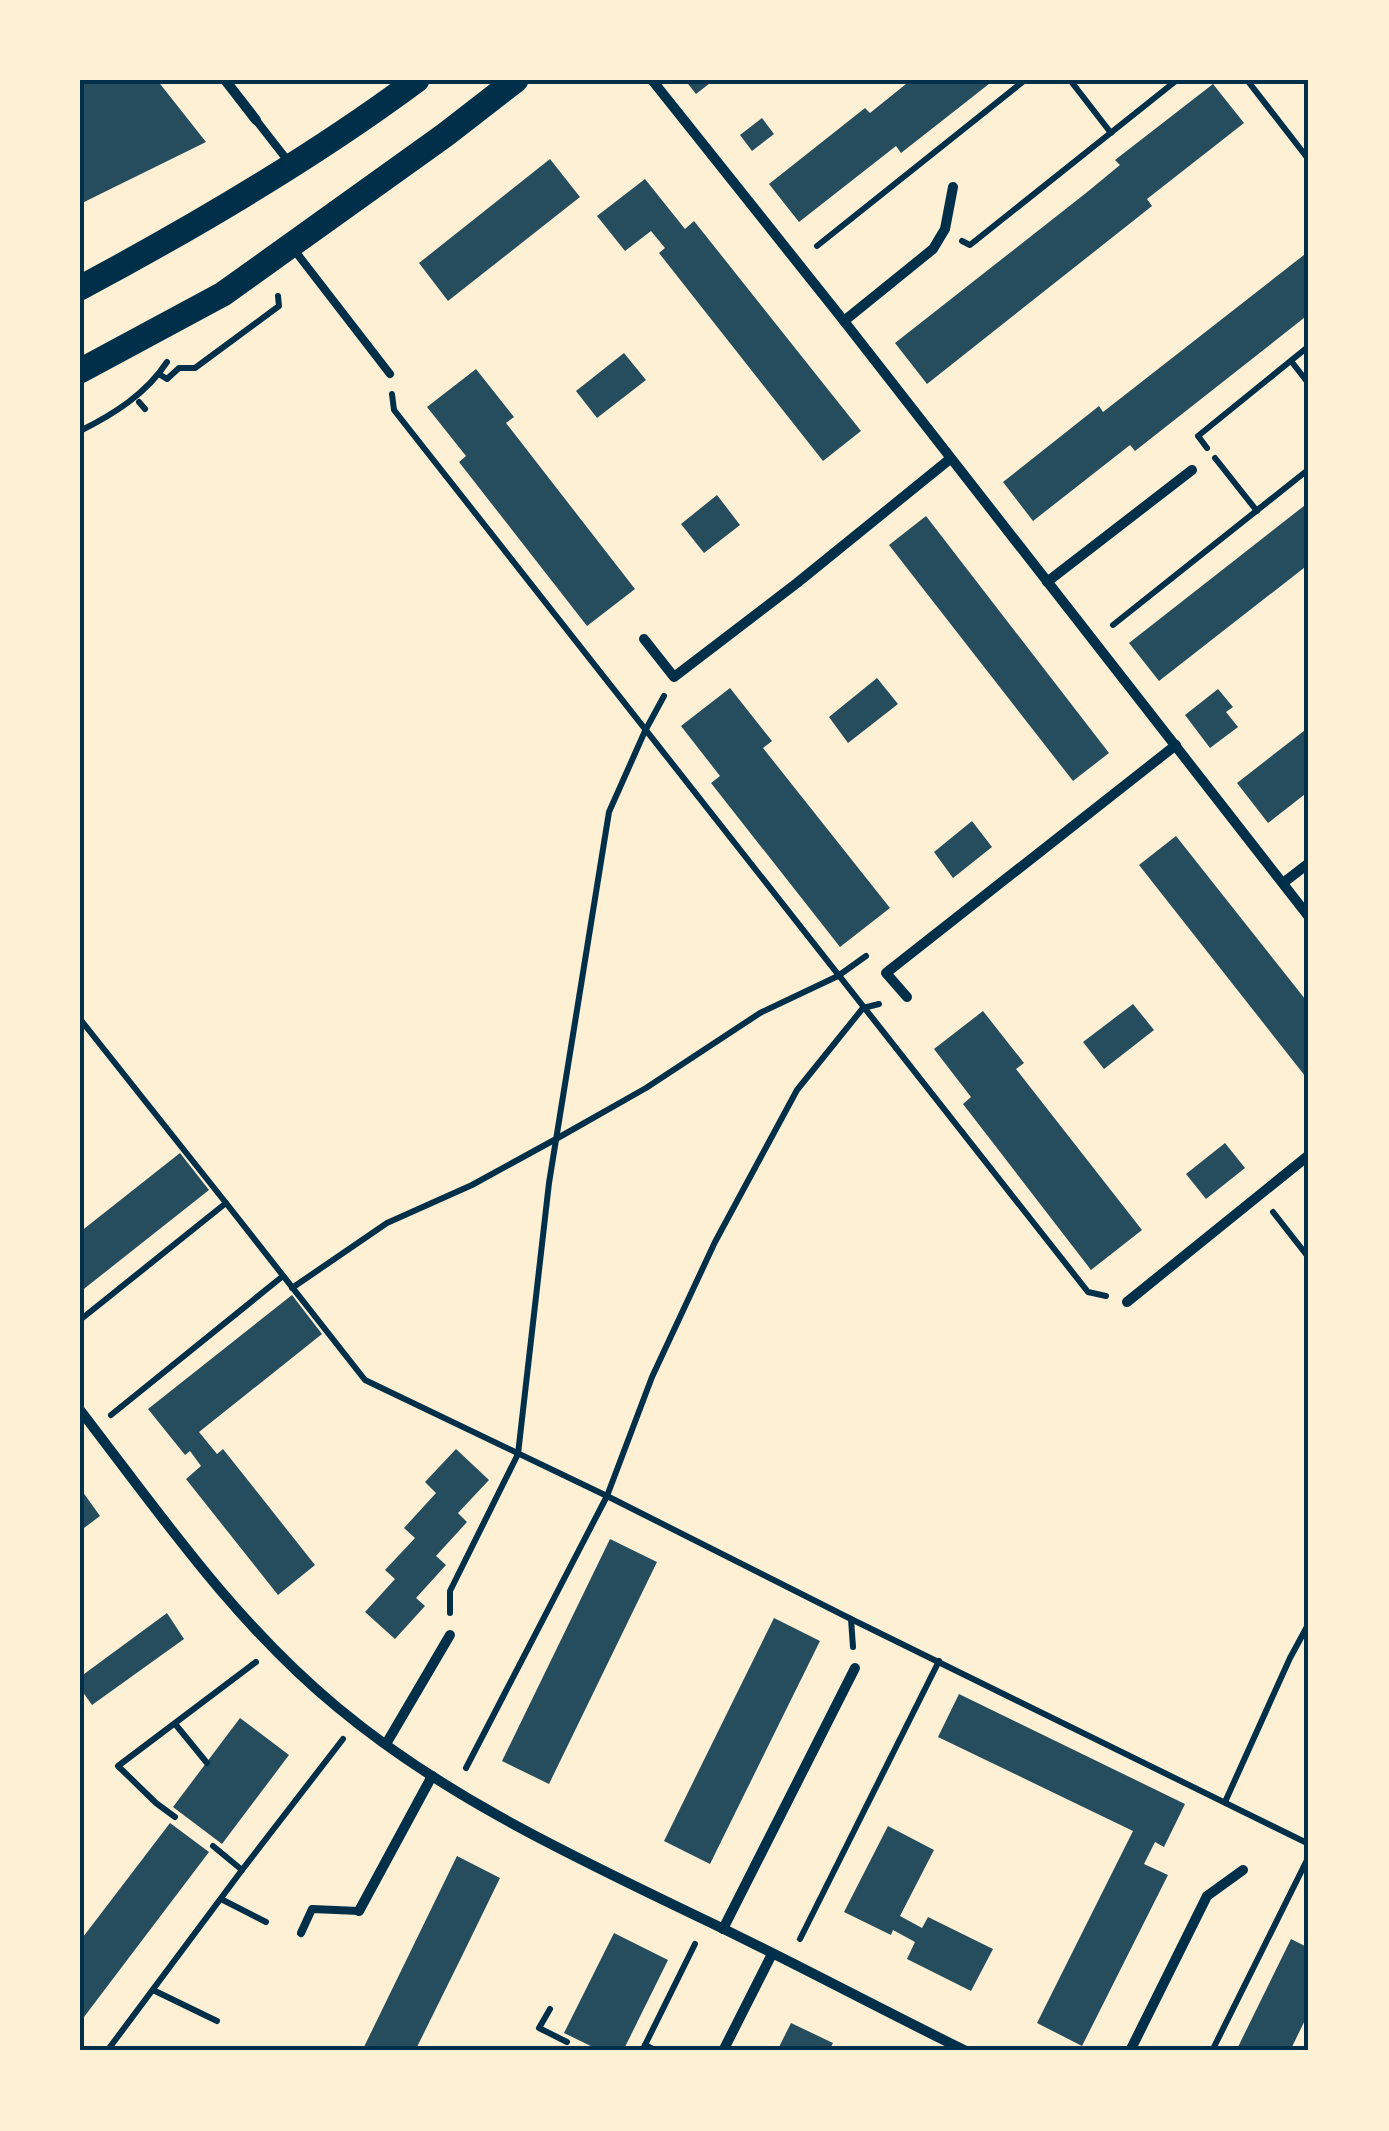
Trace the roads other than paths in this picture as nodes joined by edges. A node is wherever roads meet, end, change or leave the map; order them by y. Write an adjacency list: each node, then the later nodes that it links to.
1 (225, 80): 5 (street)
2 (417, 80): 6 (main road)
3 (516, 80): 8 (main road)
4 (652, 80): 10 (street)
5 (256, 120): 6 (lane)
6 (291, 164): 9 (main road)
7 (953, 187): 10 (street)
8 (291, 245): 11 (main road); 12 (lane)
9 (80, 288)
10 (844, 321): 13 (street)
11 (80, 370)
12 (390, 374)
13 (950, 459): 15 (street); 16 (street)
14 (1192, 470): 15 (street)
15 (1047, 582): 17 (street)
16 (644, 639)
17 (1176, 745): 19 (street); 21 (street)
18 (1309, 863): 19 (street)
19 (1283, 883): 20 (street)
20 (1309, 917)
21 (907, 997)
22 (1309, 1156): 23 (street)
23 (1127, 1302)
24 (80, 1410): 27 (street)
25 (450, 1634): 27 (street)
26 (855, 1668): 31 (street)
27 (386, 1744): 28 (street)
28 (432, 1776): 30 (street); 31 (street)
29 (1243, 1870): 36 (street)
30 (360, 1911): 32 (lane)
31 (724, 1929): 33 (street)
32 (301, 1933)
33 (772, 1954): 34 (street); 35 (street)
34 (723, 2051)
35 (966, 2051)
36 (1130, 2051)

